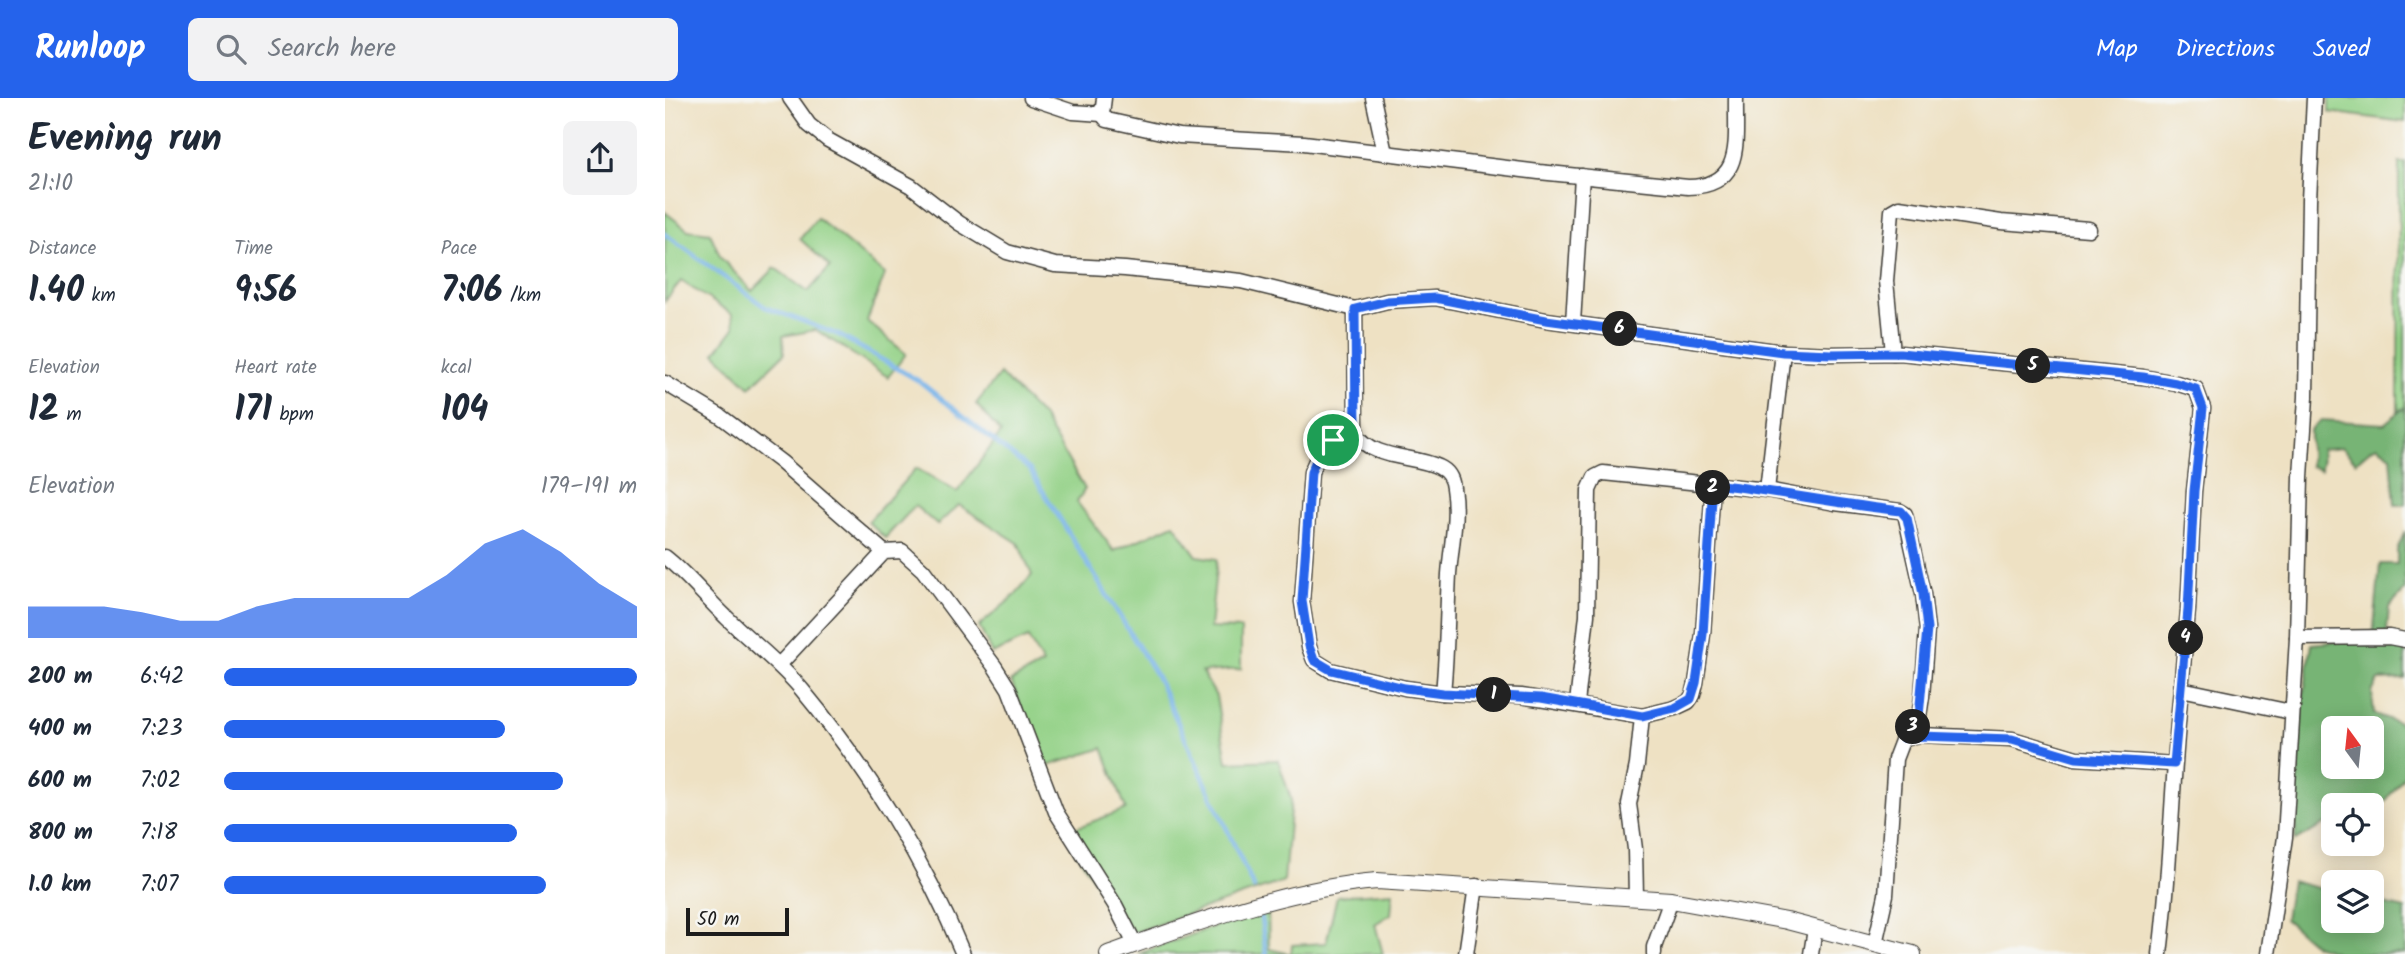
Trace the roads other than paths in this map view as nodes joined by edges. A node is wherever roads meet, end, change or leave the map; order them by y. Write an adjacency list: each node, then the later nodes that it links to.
1 (790, 98): 11 (street)
2 (1031, 98): 7 (street)
3 (1104, 98): 7 (street)
4 (1374, 98): 8 (street)
5 (1736, 98): 9 (street)
6 (2314, 98): 21 (street)
7 (1102, 114): 8 (street)
8 (1385, 153): 9 (street)
9 (1582, 176): 12 (street)
10 (2089, 229): 14 (street)
11 (1355, 309): 12 (street); 16 (street)
12 (1573, 323): 13 (street)
13 (1783, 352): 14 (street); 18 (street)
14 (1893, 353): 24 (street)
15 (665, 383): 19 (street)
16 (1356, 434): 25 (street); 25 (street)
17 (1713, 484): 18 (street); 26 (street); 28 (street)
18 (1767, 490): 29 (street)
19 (884, 552): 23 (street); 35 (street)
20 (665, 557): 23 (street)
21 (2297, 638): 22 (street); 27 (street)
22 (2405, 640)
23 (779, 665): 37 (street)
24 (2181, 689): 27 (street); 30 (street)
25 (1443, 693): 26 (street)
26 (1577, 704): 28 (street)
27 (2291, 712): 44 (street)
28 (1642, 716): 32 (street)
29 (1903, 738): 30 (street); 36 (street)
30 (2174, 764): 43 (street)
31 (1476, 886): 32 (street); 35 (street); 39 (street)
32 (1636, 897): 33 (street)
33 (1671, 900): 34 (street); 40 (street)
34 (1815, 929): 36 (street); 41 (street)
35 (1135, 944): 38 (street)
36 (1875, 944): 42 (street)
37 (963, 954)
38 (1108, 954)
39 (1466, 954)
40 (1654, 954)
41 (1811, 954)
42 (1913, 954)
43 (2160, 954)
44 (2268, 954)

